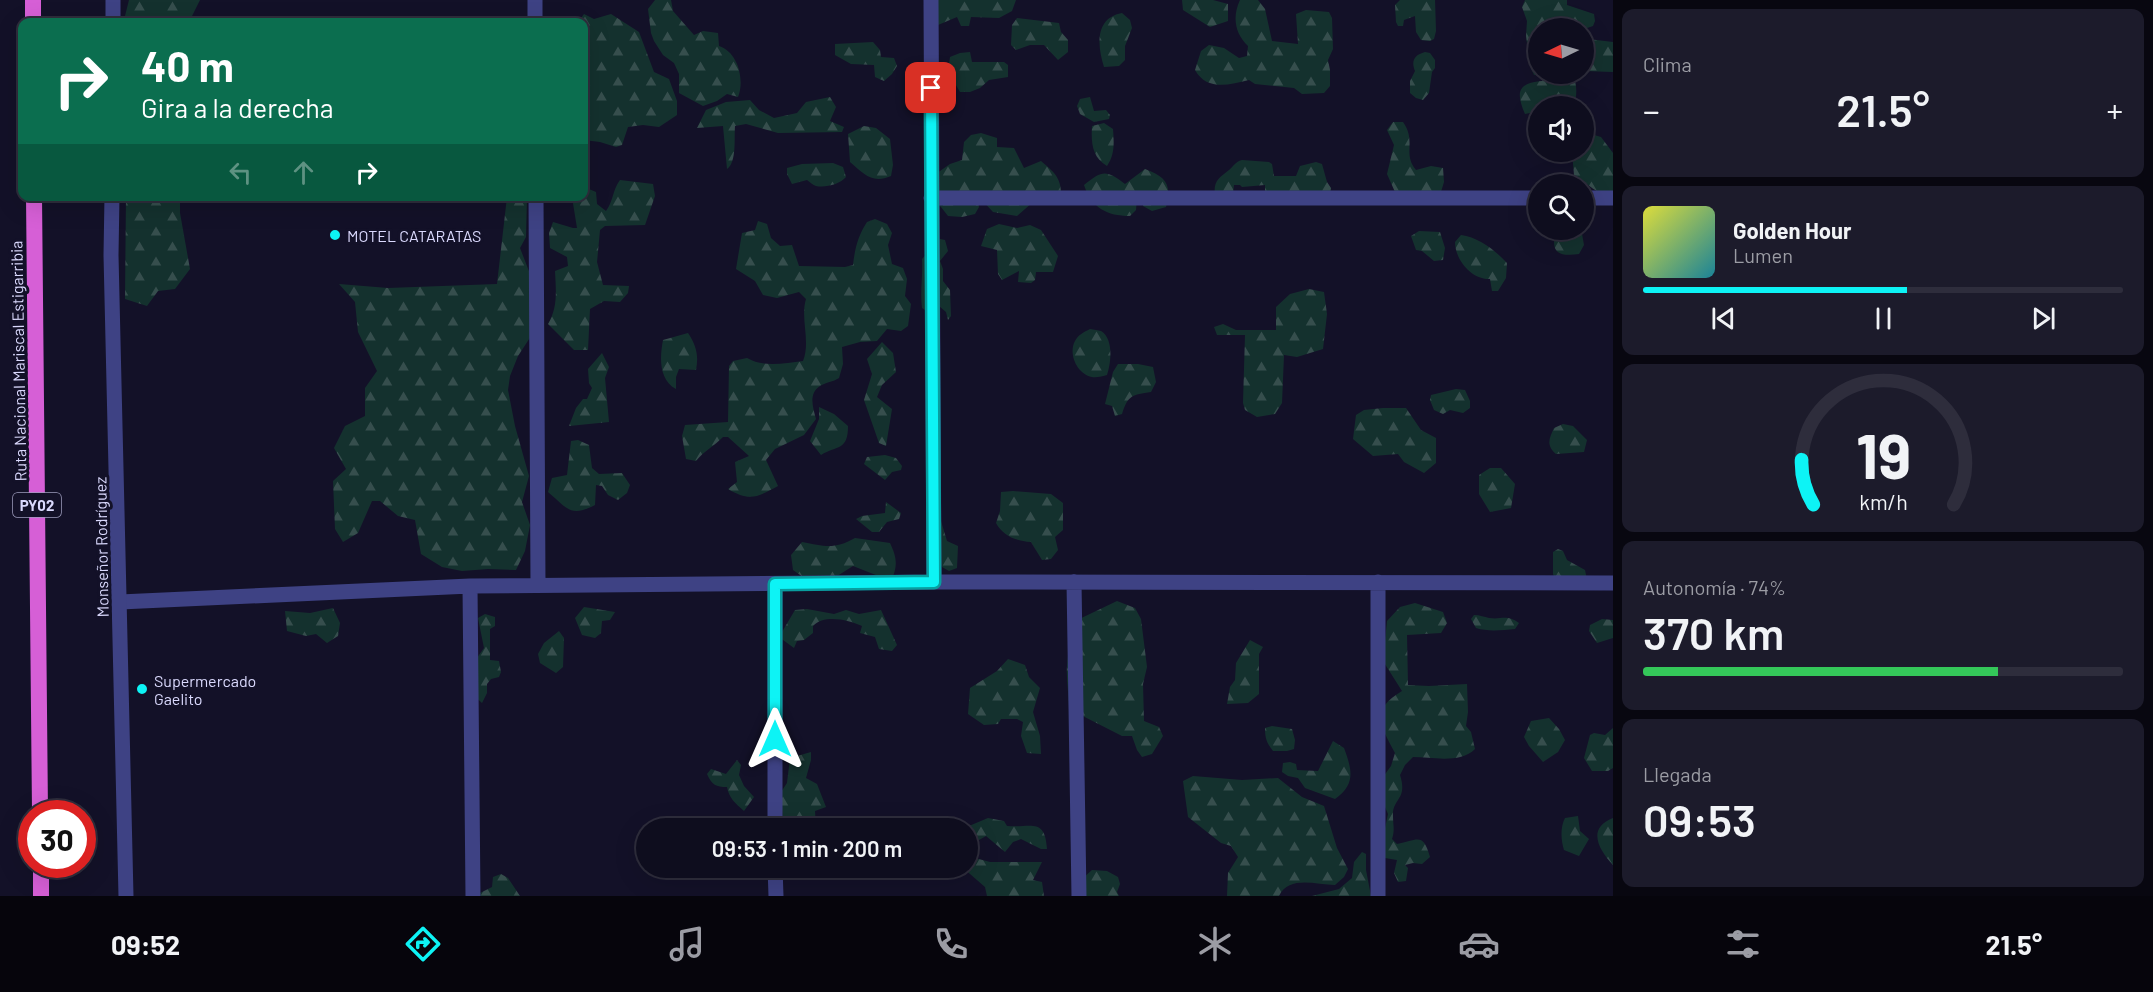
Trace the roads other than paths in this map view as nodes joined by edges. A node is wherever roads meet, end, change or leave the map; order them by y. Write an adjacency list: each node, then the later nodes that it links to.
1 (33, 0): 5 (highway)
2 (113, 0): 6 (street)
3 (535, 0): 7 (street)
4 (930, 0): 8 (street)
5 (33, 18)
6 (113, 18)
7 (535, 18)
8 (931, 198): 9 (street); 15 (street)
9 (1528, 198)
10 (1594, 198): 11 (street)
11 (1613, 198)
12 (34, 201): 23 (highway, Ruta Nacional Mariscal Estigarribia / PY02)
13 (112, 201): 22 (street, Monseñor Rodríguez)
14 (536, 201): 20 (street)
15 (934, 582): 16 (street); 19 (street)
16 (1074, 582): 17 (street); 31 (street)
17 (1378, 582): 18 (street); 32 (street)
18 (1613, 583)
19 (775, 584): 20 (street); 24 (street)
20 (538, 585): 21 (street)
21 (470, 586): 22 (street); 29 (street)
22 (120, 602): 28 (street, Monseñor Rodríguez)
23 (40, 800)
24 (775, 818)
25 (41, 878): 27 (highway)
26 (776, 878): 30 (street)
27 (41, 896)
28 (126, 896)
29 (473, 896)
30 (776, 896)
31 (1079, 896)
32 (1378, 896)

